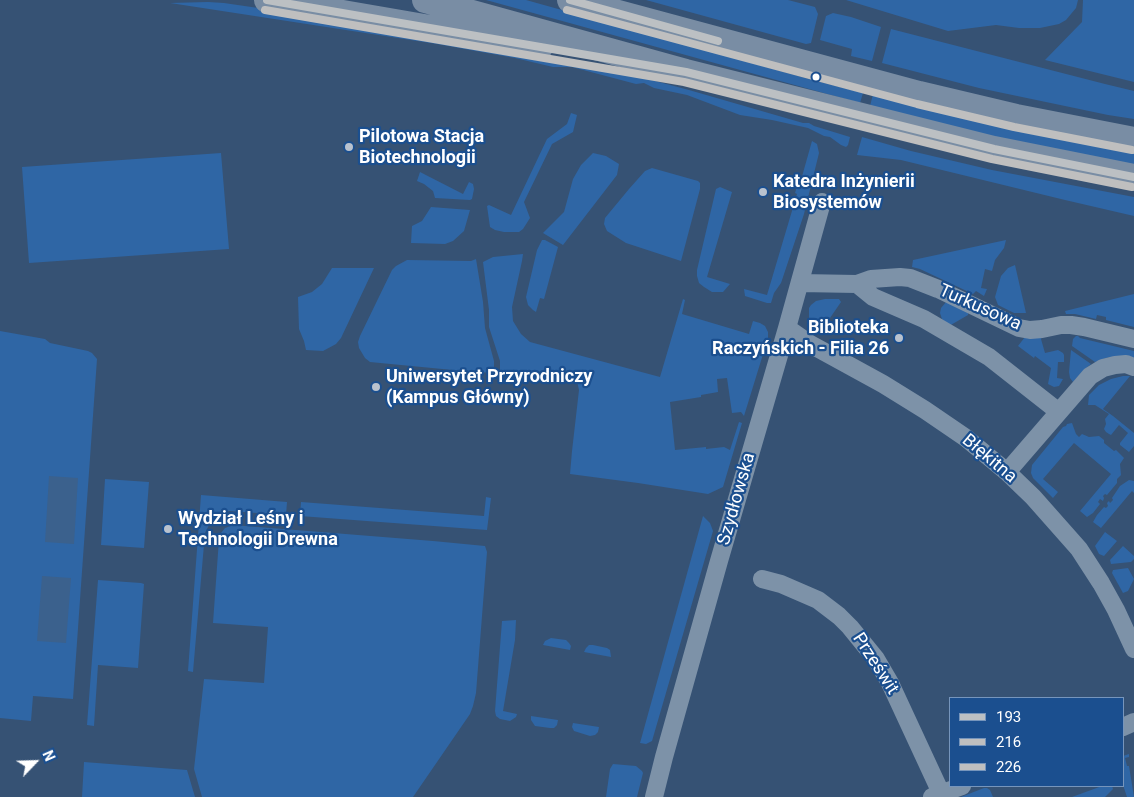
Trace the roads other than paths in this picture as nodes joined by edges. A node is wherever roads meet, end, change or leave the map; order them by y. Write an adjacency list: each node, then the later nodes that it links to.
1 (267, 0): 4 (main road)
2 (425, 0): 4 (main road)
3 (570, 0): 5 (main road)
4 (686, 72): 6 (main road)
5 (1134, 140)
6 (1134, 177)
7 (822, 202): 8 (street, Szydłowska)
8 (800, 283): 9 (street, Turkusowa); 10 (street, Szydłowska)
9 (857, 284): 11 (street, Turkusowa); 13 (street, Turkusowa)
10 (787, 328): 14 (street, Błękitna); 19 (street, Szydłowska)
11 (1134, 338)
12 (1134, 366): 13 (street)
13 (1059, 412): 14 (street)
14 (1007, 472): 16 (street, Błękitna)
15 (762, 579): 18 (street, Prześwit)
16 (1134, 649)
17 (959, 787): 18 (street)
18 (936, 795)
19 (654, 797)

